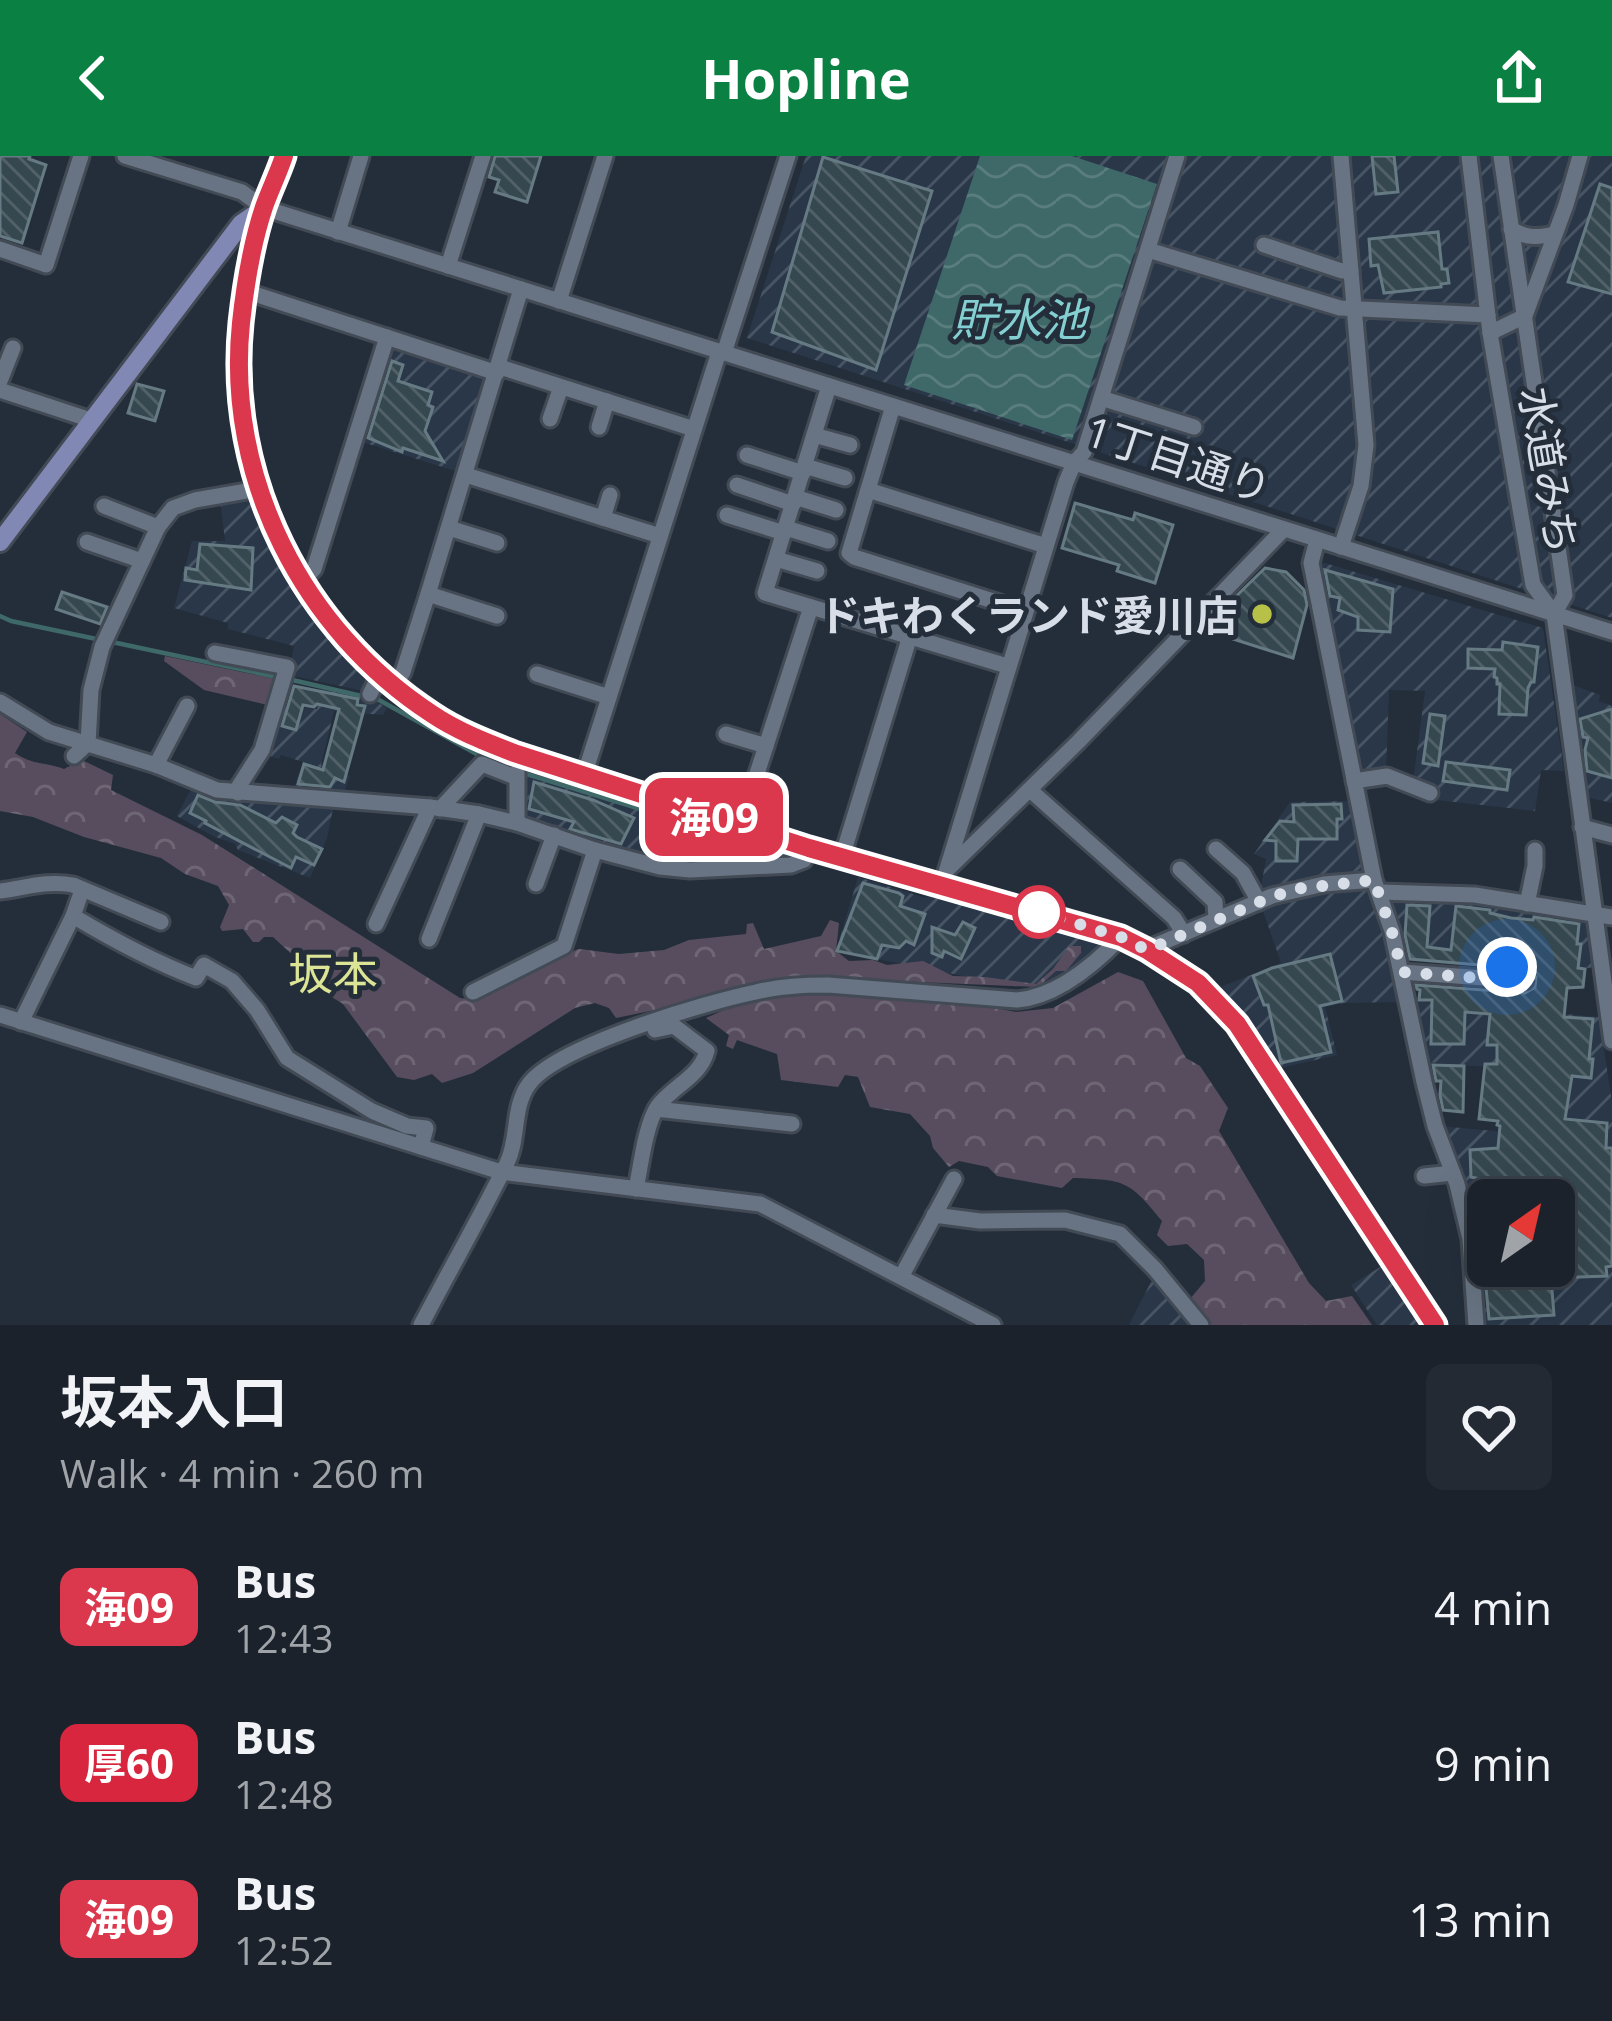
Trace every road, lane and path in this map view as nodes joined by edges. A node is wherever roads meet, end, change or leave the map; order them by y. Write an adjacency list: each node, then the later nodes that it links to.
1 (80, 156): 20 (street)
2 (271, 156): 14 (street)
3 (284, 156): 14 (main road)
4 (361, 156): 17 (street)
5 (483, 156): 22 (street)
6 (605, 156): 26 (street)
7 (788, 156): 33 (street)
8 (1341, 156): 23 (street)
9 (1469, 156): 28 (street, 水道みち)
10 (1501, 156): 16 (street, 水道みち)
11 (1580, 156): 18 (street)
12 (130, 157): 15 (street, 1丁目通り)
13 (1174, 157): 21 (street)
14 (278, 177): 15 (main road)
15 (264, 208): 17 (street, 1丁目通り); 25 (main road); 41 (main road)
16 (1511, 229): 18 (street); 29 (street, 水道みち)
17 (338, 232): 22 (street, 1丁目通り)
18 (1554, 234): 29 (street)
19 (1264, 245): 23 (street)
20 (0, 249)
21 (1148, 250): 27 (street); 38 (street)
22 (448, 266): 24 (street, 1丁目通り)
23 (1351, 270): 27 (street)
24 (521, 290): 26 (street, 1丁目通り); 34 (street)
25 (245, 291): 31 (street); 54 (main road)
26 (559, 301): 33 (street, 1丁目通り)
27 (1354, 308): 28 (street); 73 (street)
28 (1488, 315): 30 (street, 水道みち)
29 (1526, 316): 30 (street); 81 (street, 水道みち)
30 (1490, 333): 81 (street, 水道みち)
31 (387, 337): 34 (street); 77 (street)
32 (13, 348): 35 (street)
33 (721, 352): 36 (street, 1丁目通り); 45 (street)
34 (498, 370): 37 (street); 51 (street)
35 (0, 386): 41 (street)
36 (829, 386): 40 (street, 1丁目通り); 46 (street)
37 (561, 387): 39 (street); 42 (street)
38 (1101, 398): 44 (street); 49 (street)
39 (607, 401): 43 (street); 45 (street)
40 (893, 406): 49 (street, 1丁目通り); 55 (street)
41 (91, 419): 69 (main road)
42 (550, 419)
43 (598, 427)
44 (1194, 427)
45 (694, 429): 66 (street)
46 (814, 435): 47 (street); 50 (street)
47 (850, 445)
48 (747, 455): 50 (street)
49 (1074, 463): 64 (street, 1丁目通り); 72 (street)
50 (804, 470): 52 (street); 57 (street)
51 (466, 475): 61 (street); 63 (street)
52 (844, 478)
53 (736, 485): 57 (street)
54 (258, 489): 62 (street); 77 (main road)
55 (868, 490): 72 (street); 80 (street)
56 (610, 494): 61 (street)
57 (794, 501): 59 (street); 65 (street)
58 (104, 506): 62 (street)
59 (836, 510)
60 (727, 515): 65 (street)
61 (603, 518): 66 (street)
62 (158, 527): 75 (street)
63 (448, 528): 71 (street); 78 (street)
64 (1284, 530): 67 (street, 1丁目通り); 101 (street)
65 (785, 531): 68 (street); 74 (street)
66 (660, 536): 90 (street)
67 (1317, 540): 73 (street, 1丁目通り); 100 (street)
68 (828, 541)
69 (0, 542)
70 (87, 542): 75 (street)
71 (496, 543)
72 (1046, 546): 80 (street)
73 (1341, 548): 81 (street, 1丁目通り)
74 (776, 559): 76 (street); 79 (street)
75 (142, 561): 94 (street)
76 (818, 571)
77 (302, 582): 88 (main road)
78 (428, 594): 82 (street); 88 (street)
79 (811, 607): 84 (street); 95 (street)
80 (1025, 611): 86 (street)
81 (1554, 614): 83 (street, 1丁目通り); 108 (street)
82 (497, 616)
83 (1612, 632)
84 (910, 636): 86 (street); 115 (street)
85 (223, 652): 102 (street)
86 (1007, 666): 117 (street)
87 (537, 674): 90 (street)
88 (388, 680): 89 (street); 98 (main road)
89 (370, 694)
90 (609, 697): 99 (street)
91 (0, 702): 94 (street)
92 (187, 706): 97 (street)
93 (726, 734): 95 (street)
94 (88, 743): 96 (street); 97 (street)
95 (766, 746): 107 (street)
96 (74, 756)
97 (156, 765): 102 (street)
98 (518, 767): 99 (main road); 104 (street); 106 (street)
99 (584, 776): 107 (main road)
100 (1354, 781): 103 (street); 119 (street)
101 (1030, 790): 117 (street); 130 (street)
102 (238, 793): 104 (street)
103 (1430, 793)
104 (435, 808): 105 (street); 128 (street)
105 (479, 814): 106 (street); 129 (street)
106 (517, 823): 109 (street)
107 (740, 826): 111 (main road)
108 (1582, 827): 110 (street); 125 (street)
109 (554, 835): 113 (street); 118 (street)
110 (1612, 835)
111 (809, 848): 113 (street); 115 (main road)
112 (1216, 849): 122 (street)
113 (595, 850): 135 (street)
114 (1535, 850): 123 (street)
115 (842, 856): 117 (main road)
116 (1180, 869): 126 (street)
117 (944, 877): 131 (main road)
118 (536, 884)
119 (1377, 886): 122 (street); 123 (street); 133 (street)
120 (82, 890): 121 (street); 124 (street); 127 (street)
121 (0, 891)
122 (1259, 902): 126 (street)
123 (1527, 904): 125 (street)
124 (74, 916): 137 (street); 142 (street)
125 (1603, 916): 139 (street)
126 (1216, 920): 130 (street)
127 (160, 922)
128 (376, 924)
129 (435, 932)
130 (1184, 934): 132 (street)
131 (1121, 937): 132 (main road); 138 (street)
132 (1147, 950): 153 (main road)
133 (1402, 972): 134 (street); 144 (street)
134 (1525, 981)
135 (473, 992)
136 (0, 1015): 137 (street)
137 (21, 1022): 142 (street)
138 (628, 1029): 140 (street); 143 (street)
139 (1612, 1041)
140 (656, 1109): 141 (street); 147 (street)
141 (792, 1124)
142 (421, 1147): 143 (street)
143 (501, 1172): 147 (street); 150 (street)
144 (1453, 1173): 145 (street); 154 (street)
145 (1424, 1176)
146 (954, 1179): 148 (street)
147 (636, 1189): 149 (street)
148 (934, 1215): 149 (street); 152 (street)
149 (901, 1277): 151 (street)
150 (421, 1325)
151 (993, 1325)
152 (1201, 1325)
153 (1435, 1325)
154 (1476, 1325)

